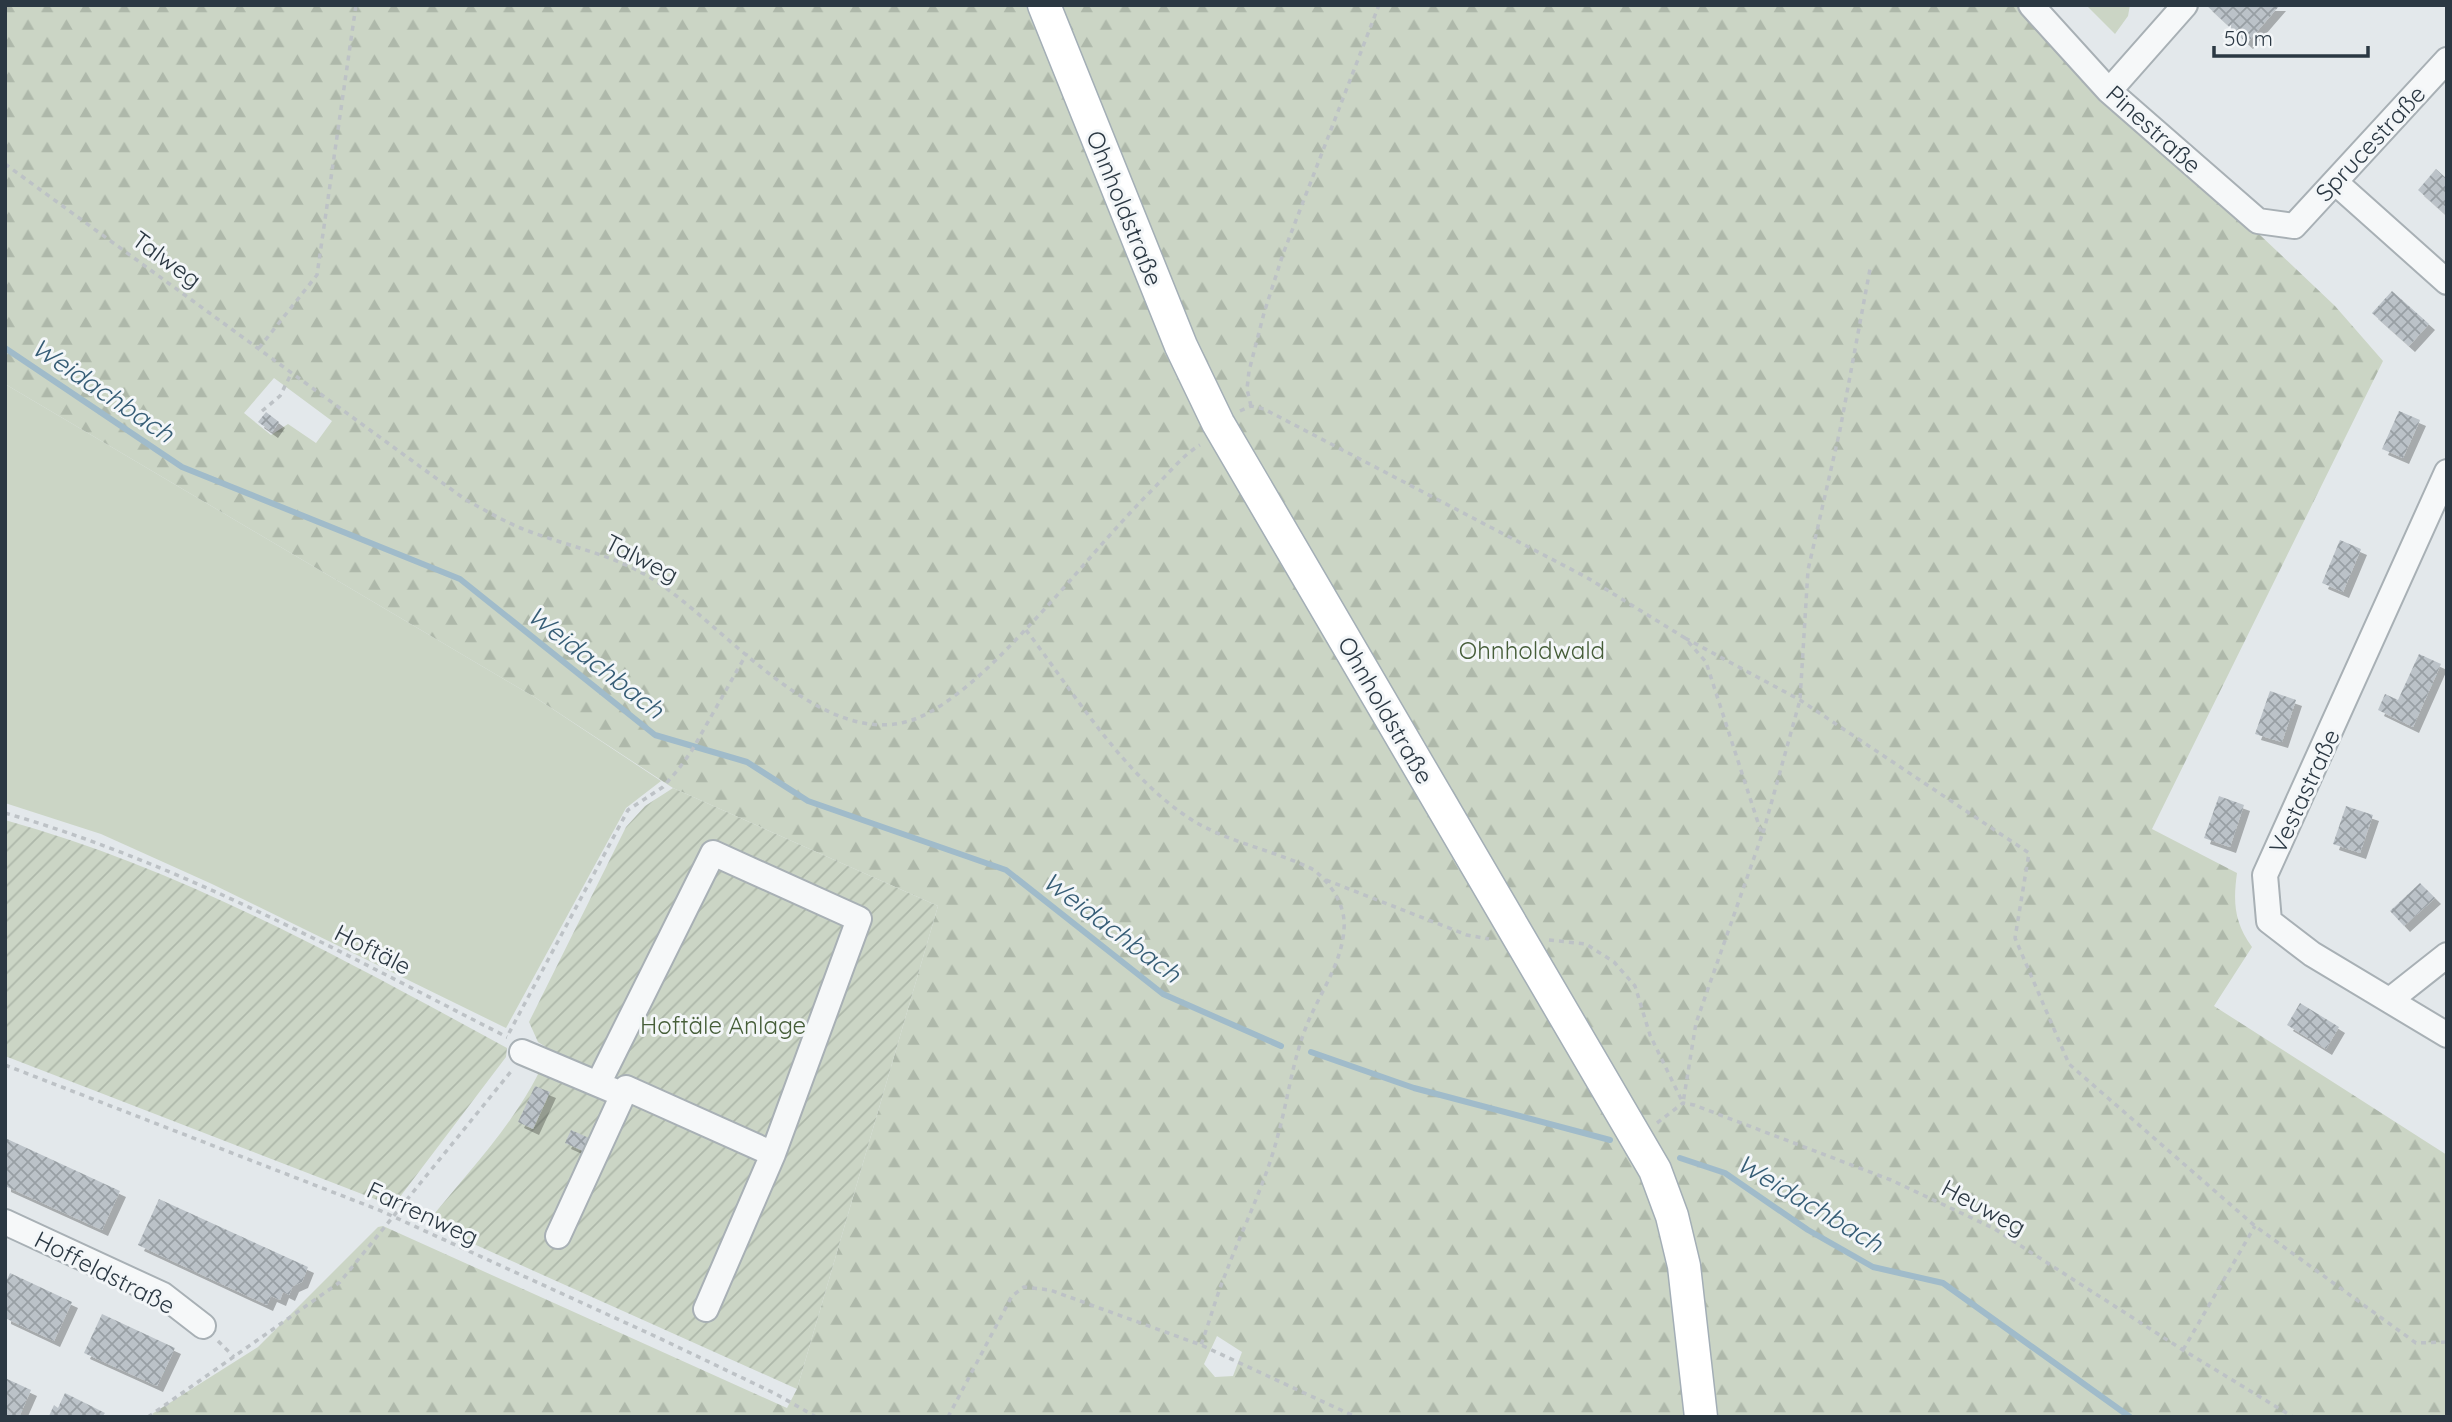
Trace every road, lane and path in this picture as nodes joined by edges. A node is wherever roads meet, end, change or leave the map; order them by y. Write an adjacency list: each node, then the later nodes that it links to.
1 (356, 5): 13 (path)
2 (1044, 5): 17 (main road, Ohnholdstraße)
3 (1379, 5): 15 (path)
4 (2031, 5): 7 (street, Pinestraße)
5 (2185, 5): 7 (street)
6 (2447, 60): 9 (street, Sprucestraße)
7 (2109, 91): 10 (street, Pinestraße)
8 (5, 164): 13 (path, Talweg)
9 (2335, 182): 10 (street, Sprucestraße); 12 (street)
10 (2294, 226)
11 (1870, 269): 22 (path)
12 (2447, 282)
13 (259, 348): 14 (path, Talweg)
14 (292, 372): 16 (path); 21 (path, Talweg)
15 (1251, 406): 17 (path, Talweg); 20 (path)
16 (262, 411)
17 (1220, 427): 19 (path, Talweg); 26 (main road, Ohnholdstraße)
18 (2447, 472): 28 (street, Vestastraße)
19 (1026, 630): 21 (path, Talweg); 25 (path)
20 (1685, 638): 22 (path); 24 (path)
21 (747, 653): 30 (path)
22 (1800, 700): 24 (path); 39 (path)
23 (5, 813): 30 (path, Hoftäle)
24 (1762, 835): 34 (path)
25 (1326, 880): 26 (path); 44 (path)
26 (1521, 939): 34 (path); 35 (main road, Ohnholdstraße)
27 (2447, 955): 28 (street)
28 (2390, 1000): 29 (street, Vestastraße)
29 (2447, 1035)
30 (515, 1044): 32 (street); 37 (path)
31 (5, 1065): 37 (path, Farrenweg)
32 (598, 1084): 33 (street); 36 (street)
33 (623, 1094): 36 (street); 40 (street)
34 (1683, 1103): 35 (path); 45 (path, Heuweg)
35 (1638, 1137): 52 (main road, Ohnholdstraße)
36 (773, 1154): 41 (street)
37 (395, 1217): 46 (path); 47 (path, Farrenweg)
38 (5, 1222): 42 (street, Hoffeldstraße)
39 (2255, 1226): 43 (path); 45 (path)
40 (558, 1236)
41 (706, 1309)
42 (211, 1334): 46 (path)
43 (2447, 1342)
44 (1201, 1345): 50 (path); 51 (path)
45 (2183, 1350): 53 (path, Heuweg)
46 (233, 1357): 48 (path)
47 (807, 1414): 49 (path, Farrenweg)
48 (148, 1417)
49 (816, 1417)
50 (948, 1417)
51 (1356, 1417)
52 (1701, 1417)
53 (2293, 1417)

